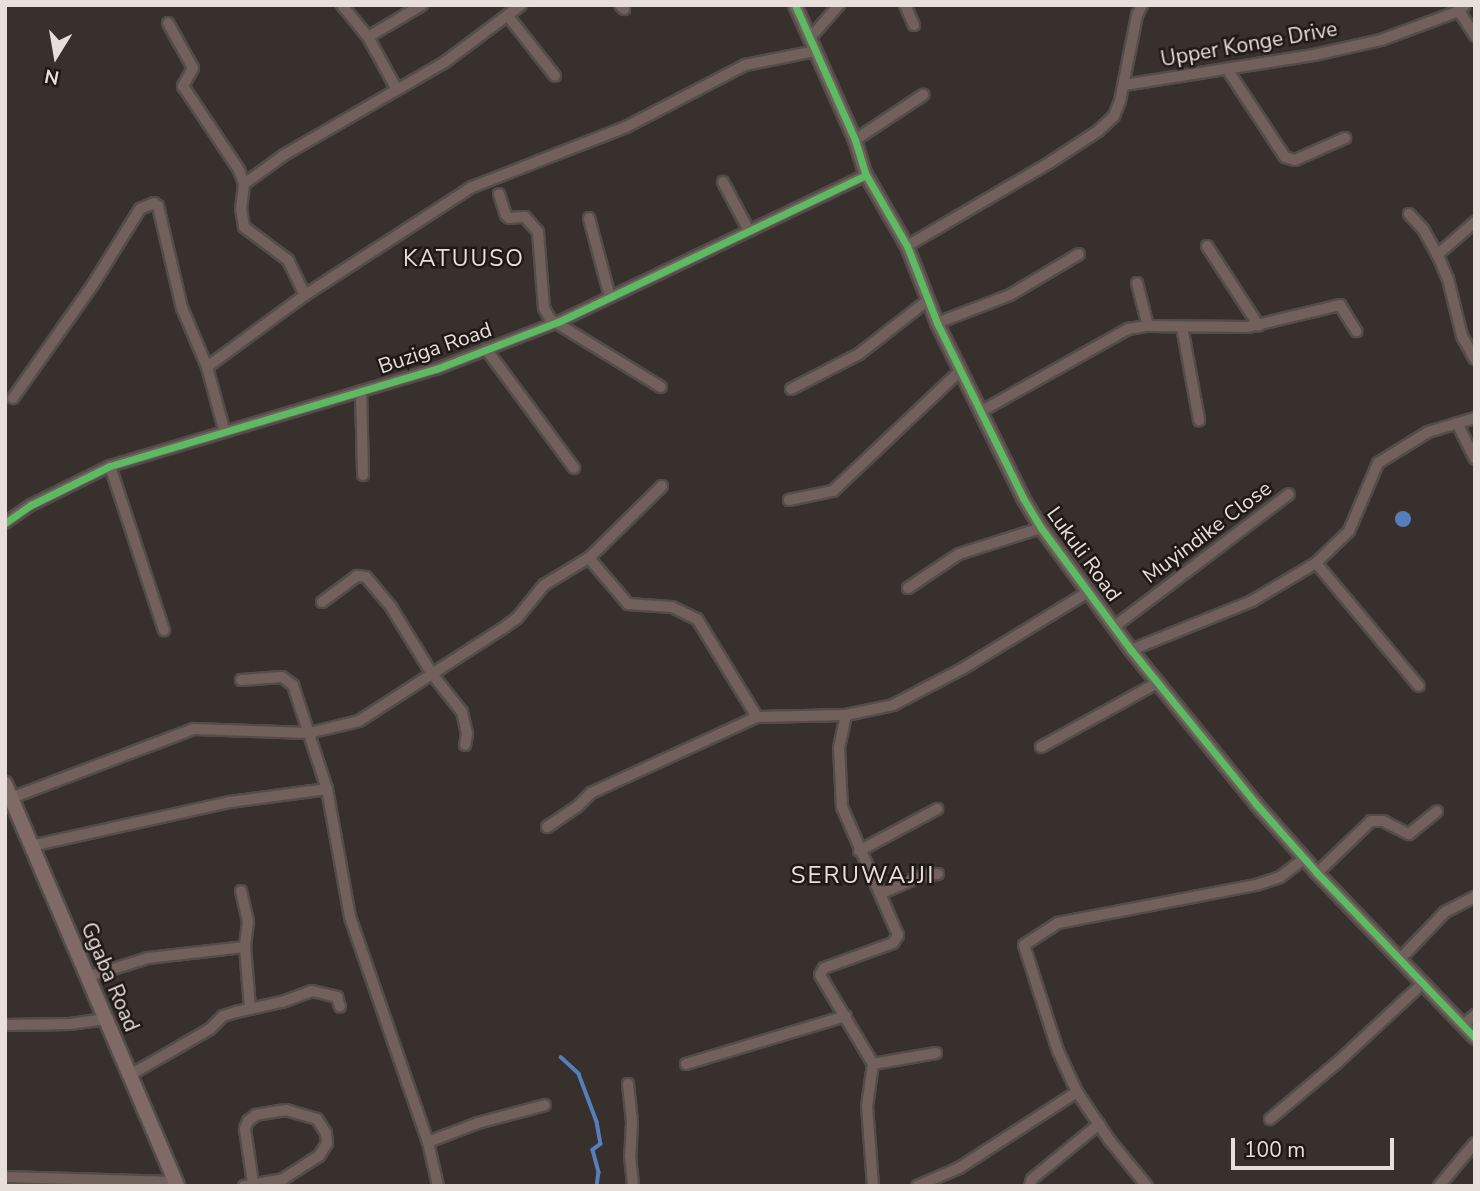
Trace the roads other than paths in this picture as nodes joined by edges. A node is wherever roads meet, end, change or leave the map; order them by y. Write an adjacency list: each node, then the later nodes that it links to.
1 (342, 5): 13 (street)
2 (422, 5): 13 (street)
3 (521, 5): 9 (street)
4 (795, 5): 14 (street, Lukuli Road)
5 (839, 5): 14 (street)
6 (905, 5): 11 (street)
7 (1142, 5): 17 (street)
8 (1462, 8): 12 (street, Upper Konge Drive); 15 (street, Upper Konge Drive)
9 (508, 16): 16 (street); 18 (street)
10 (168, 23): 24 (street)
11 (914, 25)
12 (1475, 36)
13 (369, 37): 18 (street)
14 (813, 44): 21 (street, Lukuli Road); 35 (street)
15 (1227, 69): 17 (street, Upper Konge Drive); 20 (street)
16 (555, 76)
17 (1124, 85): 30 (street)
18 (396, 88): 24 (street)
19 (923, 95): 21 (street)
20 (1345, 138)
21 (855, 140): 22 (street, Lukuli Road)
22 (866, 175): 29 (street, Buziga Road); 30 (street, Lukuli Road)
23 (723, 183): 29 (street)
24 (244, 184): 35 (street)
25 (499, 194): 38 (street)
26 (1409, 214): 33 (street)
27 (589, 218): 36 (street)
28 (1475, 222): 33 (street)
29 (749, 231): 36 (street, Buziga Road)
30 (907, 246): 37 (street, Lukuli Road)
31 (1207, 246): 41 (street)
32 (1079, 254): 39 (street)
33 (1437, 255): 45 (street)
34 (1137, 283): 40 (street)
35 (305, 295): 46 (street)
36 (610, 298): 38 (street, Buziga Road)
37 (928, 300): 39 (street, Lukuli Road); 49 (street)
38 (558, 322): 44 (street, Buziga Road); 48 (street)
39 (937, 323): 47 (street, Lukuli Road)
40 (1148, 326): 42 (street); 52 (street)
41 (1259, 326): 42 (street); 43 (street)
42 (1182, 327): 54 (street)
43 (1356, 331)
44 (486, 349): 50 (street, Buziga Road); 59 (street)
45 (1475, 359)
46 (207, 366): 51 (street); 56 (street)
47 (960, 371): 52 (street, Lukuli Road); 63 (street)
48 (661, 387)
49 (791, 388)
50 (361, 391): 56 (street, Buziga Road); 60 (street)
51 (13, 398)
52 (980, 412): 65 (street, Lukuli Road)
53 (1475, 418): 55 (street)
54 (1199, 420)
55 (1457, 423): 57 (street); 67 (street)
56 (225, 429): 58 (street, Buziga Road)
57 (1475, 459)
58 (110, 466): 64 (street, Buziga Road); 72 (street)
59 (574, 468)
60 (363, 475)
61 (662, 486): 66 (street)
62 (1289, 494): 71 (street, Muyindike Close)
63 (789, 500)
64 (5, 523)
65 (1041, 528): 68 (street); 69 (street, Lukuli Road)
66 (589, 558): 74 (street); 79 (street)
67 (1316, 563): 73 (street); 77 (street)
68 (908, 588)
69 (1088, 592): 71 (street, Lukuli Road); 78 (street)
70 (322, 602): 74 (street)
71 (1115, 626): 73 (street, Lukuli Road)
72 (164, 630)
73 (1131, 650): 76 (street, Lukuli Road)
74 (432, 674): 80 (street); 81 (street)
75 (241, 680): 80 (street)
76 (1157, 683): 82 (street); 91 (street, Lukuli Road)
77 (1419, 686)
78 (846, 715): 79 (street); 90 (street)
79 (757, 717): 88 (street)
80 (309, 733): 84 (street); 85 (street)
81 (465, 745)
82 (1041, 747)
83 (5, 784): 85 (main road, Ggaba Road)
84 (327, 789): 89 (street); 118 (street)
85 (11, 799): 89 (main road, Ggaba Road)
86 (937, 809): 90 (street)
87 (1437, 811): 92 (street)
88 (547, 827)
89 (31, 846): 99 (main road, Ggaba Road)
90 (859, 851): 95 (street)
91 (1304, 859): 92 (street, Lukuli Road); 114 (street)
92 (1317, 873): 98 (street, Lukuli Road)
93 (938, 874): 95 (street)
94 (241, 891): 97 (street)
95 (880, 894): 104 (street)
96 (1475, 897): 98 (street)
97 (245, 947): 99 (street); 102 (street)
98 (1400, 958): 100 (street, Lukuli Road)
99 (87, 977): 105 (main road, Ggaba Road)
100 (1423, 983): 107 (street, Lukuli Road); 116 (street)
101 (340, 1007): 102 (street)
102 (250, 1008): 112 (street)
103 (1475, 1015): 107 (street)
104 (846, 1016): 110 (street); 111 (street)
105 (106, 1018): 106 (street); 112 (main road, Ggaba Road)
106 (5, 1025)
107 (1463, 1025): 108 (street, Lukuli Road)
108 (1475, 1038)
109 (936, 1053): 111 (street)
110 (686, 1064)
111 (873, 1064): 125 (street)
112 (130, 1075): 121 (main road, Ggaba Road)
113 (628, 1084): 124 (street)
114 (1077, 1092): 117 (street); 126 (street)
115 (545, 1105): 118 (street)
116 (1270, 1119)
117 (1098, 1124): 127 (street); 128 (street)
118 (428, 1142): 123 (street)
119 (1475, 1143): 129 (street)
120 (5, 1177): 121 (street)
121 (176, 1184)
122 (248, 1184): 122 (street)
123 (438, 1186)
124 (633, 1186)
125 (873, 1186)
126 (917, 1186)
127 (1030, 1186)
128 (1147, 1186)
129 (1439, 1186)

